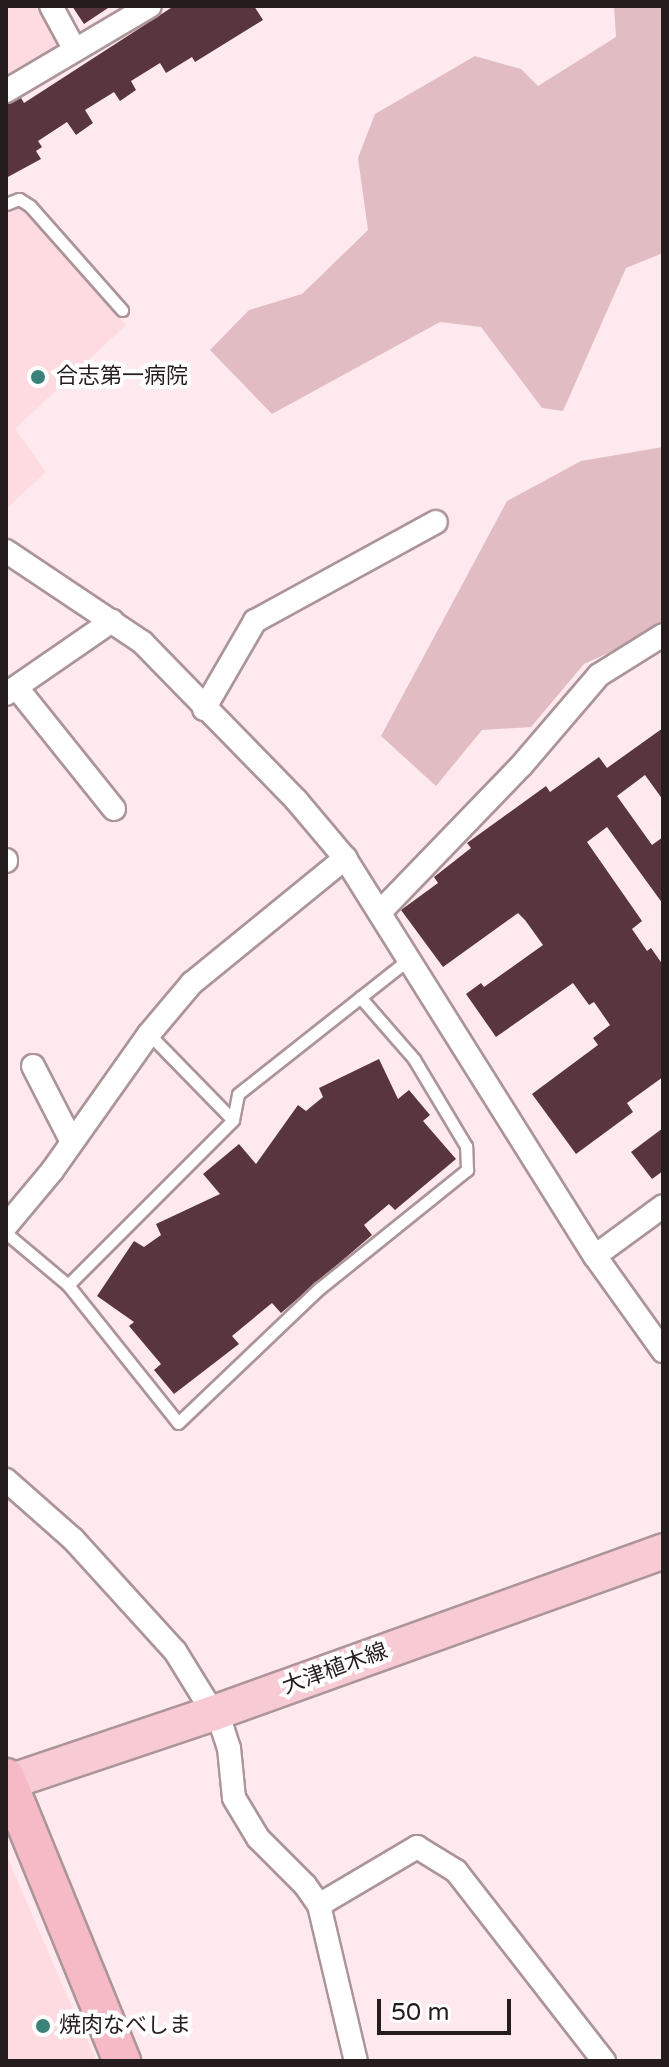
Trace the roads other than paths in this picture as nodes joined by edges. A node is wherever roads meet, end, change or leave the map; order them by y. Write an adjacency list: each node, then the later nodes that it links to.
1 (51, 6): 3 (street)
2 (150, 6): 3 (street)
3 (75, 50): 4 (street)
4 (6, 91)
5 (6, 204): 6 (lane)
6 (122, 310)
7 (436, 522): 12 (street)
8 (6, 551): 9 (street)
9 (112, 621): 11 (street); 12 (street)
10 (663, 635): 15 (street)
11 (11, 691): 13 (street)
12 (204, 709): 14 (street)
13 (114, 809)
14 (345, 858): 15 (street); 18 (street)
15 (380, 912): 16 (street)
16 (410, 959): 17 (lane); 25 (street)
17 (360, 997): 20 (lane); 26 (lane)
18 (149, 1034): 20 (lane); 21 (street)
19 (33, 1066): 21 (street)
20 (233, 1120): 26 (lane)
21 (72, 1142): 23 (street)
22 (663, 1206): 25 (street)
23 (6, 1226)
24 (6, 1233): 26 (lane)
25 (595, 1256): 27 (street)
26 (68, 1285)
27 (663, 1351)
28 (6, 1480): 30 (street)
29 (663, 1551): 30 (main road, 大津植木線)
30 (214, 1713): 31 (main road, 大津植木線); 32 (street)
31 (7, 1780): 33 (highway)
32 (319, 1905): 34 (street); 35 (street)
33 (122, 2061)
34 (356, 2061)
35 (604, 2061)

